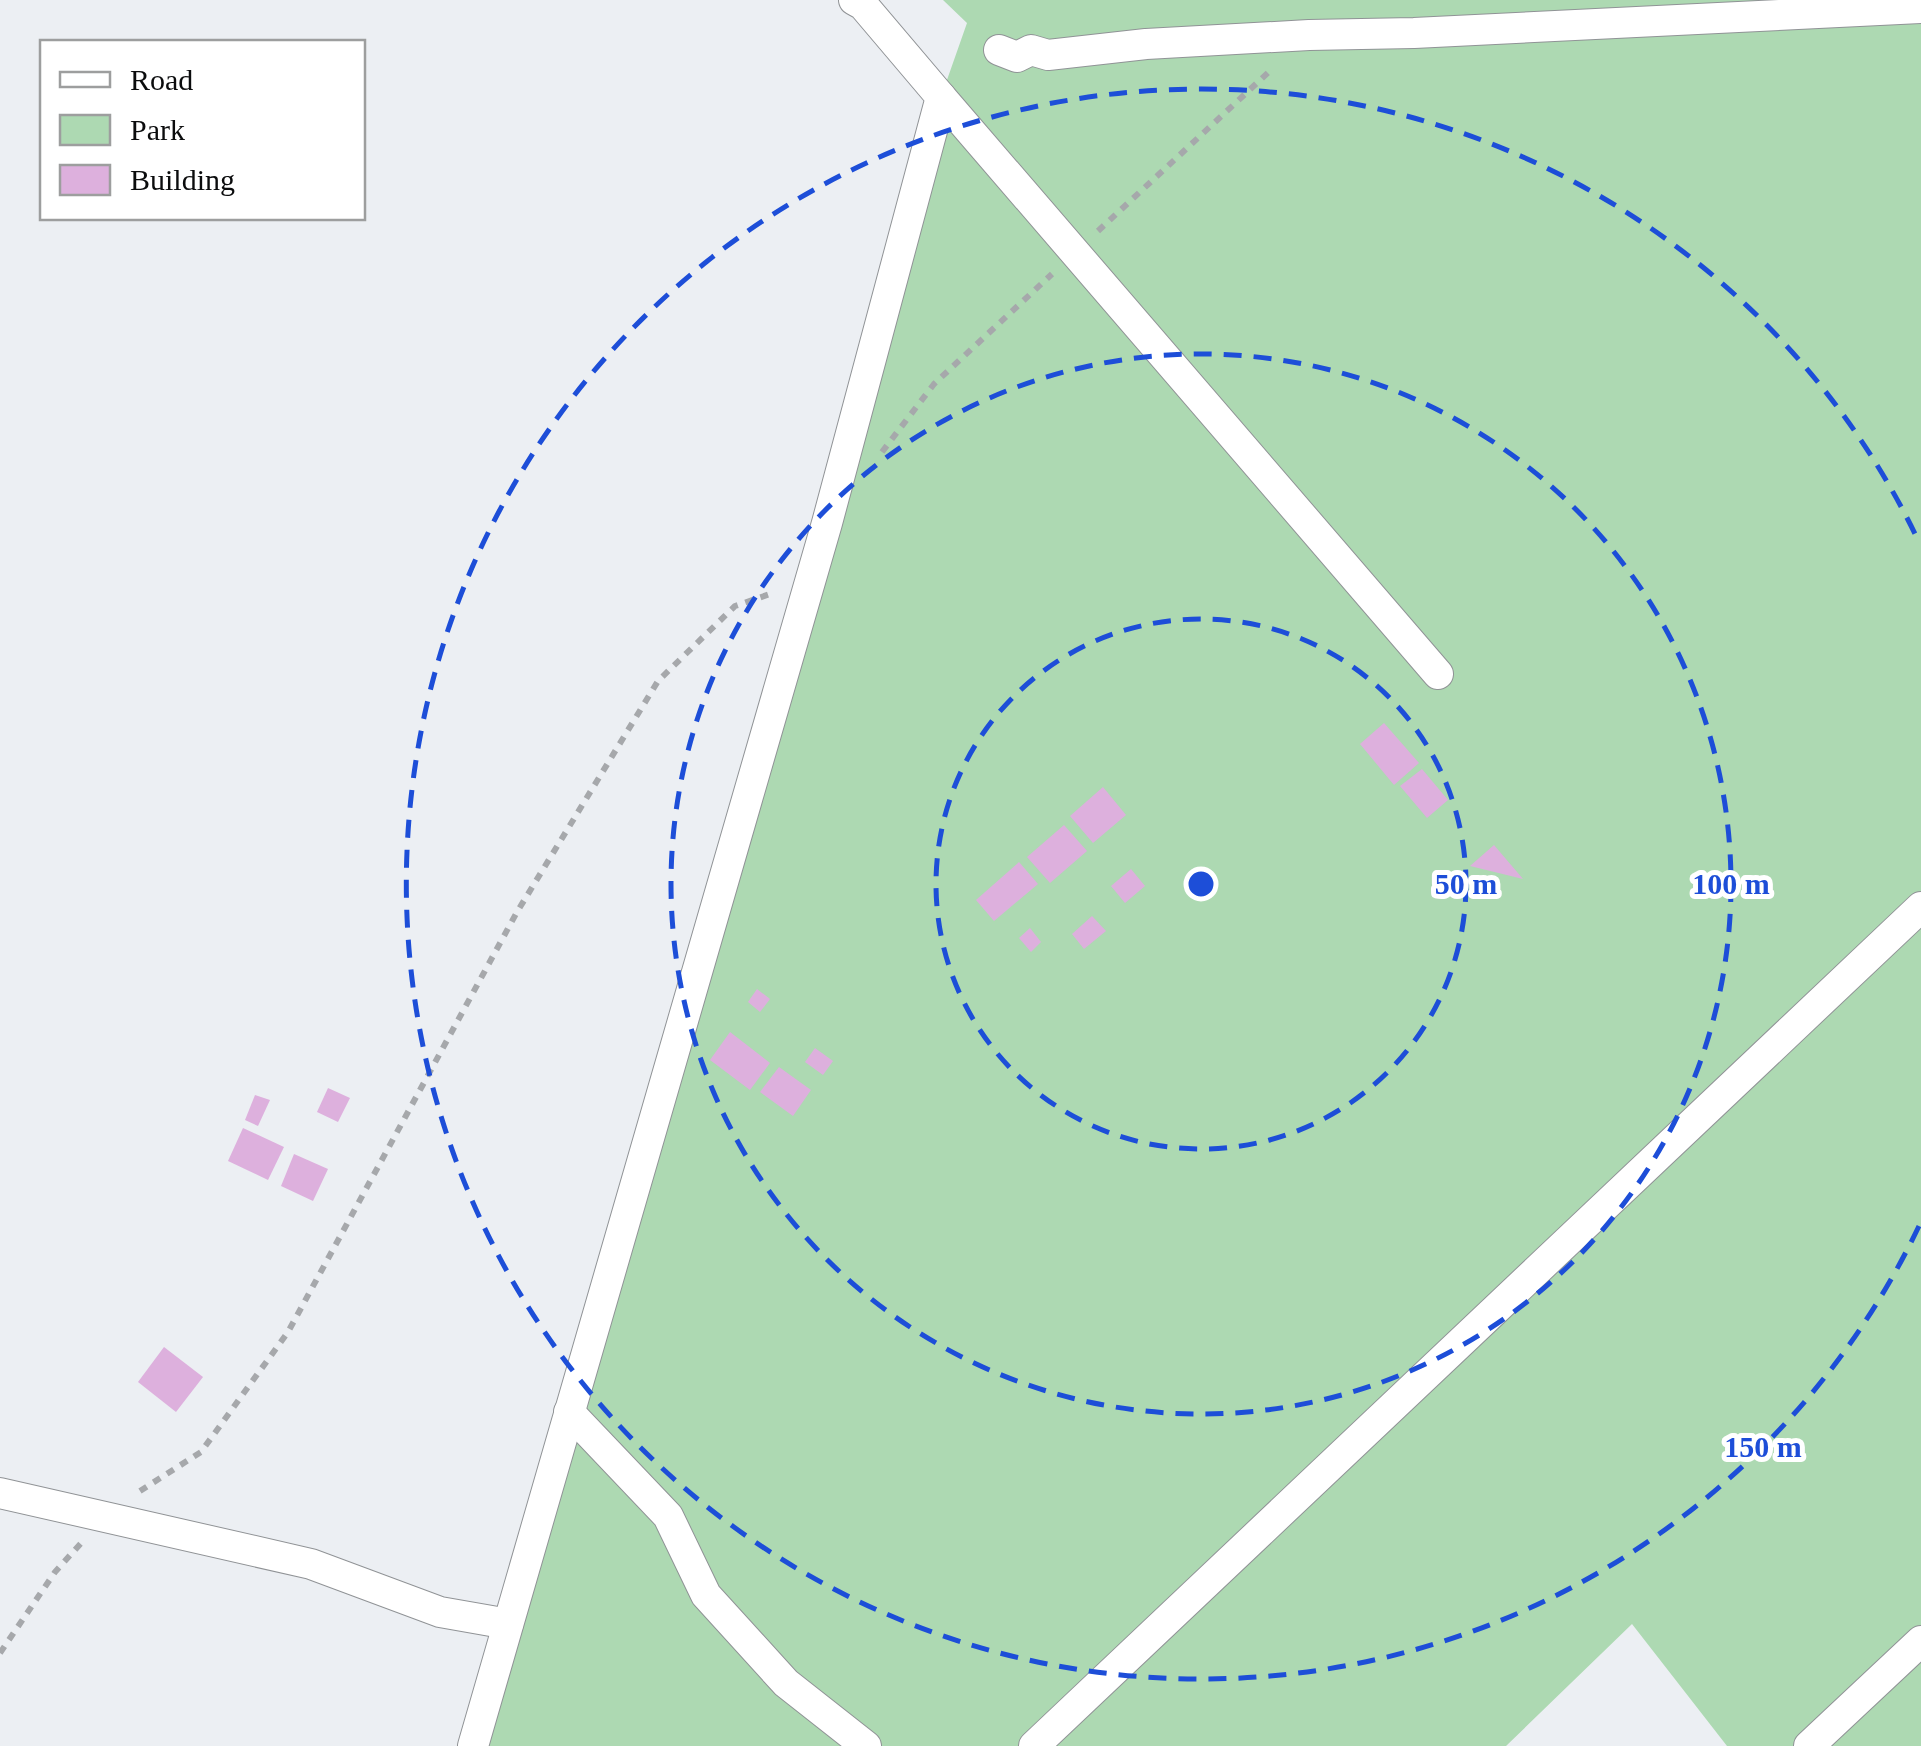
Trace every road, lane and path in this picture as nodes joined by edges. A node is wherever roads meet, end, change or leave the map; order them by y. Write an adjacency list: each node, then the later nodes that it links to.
1 (854, 0): 5 (street)
2 (1921, 8): 3 (street)
3 (1309, 35): 4 (street); 6 (path)
4 (999, 50)
5 (942, 97): 6 (street); 11 (street)
6 (1075, 253): 7 (path); 9 (street)
7 (875, 461)
8 (782, 581): 13 (path)
9 (1438, 674)
10 (1921, 906): 19 (street)
11 (568, 1412): 14 (street); 18 (street)
12 (0, 1493): 13 (street)
13 (104, 1517): 14 (street); 16 (path)
14 (508, 1624): 17 (street)
15 (1921, 1641): 20 (street)
16 (0, 1653)
17 (473, 1746)
18 (866, 1746)
19 (1034, 1746)
20 (1809, 1746)

